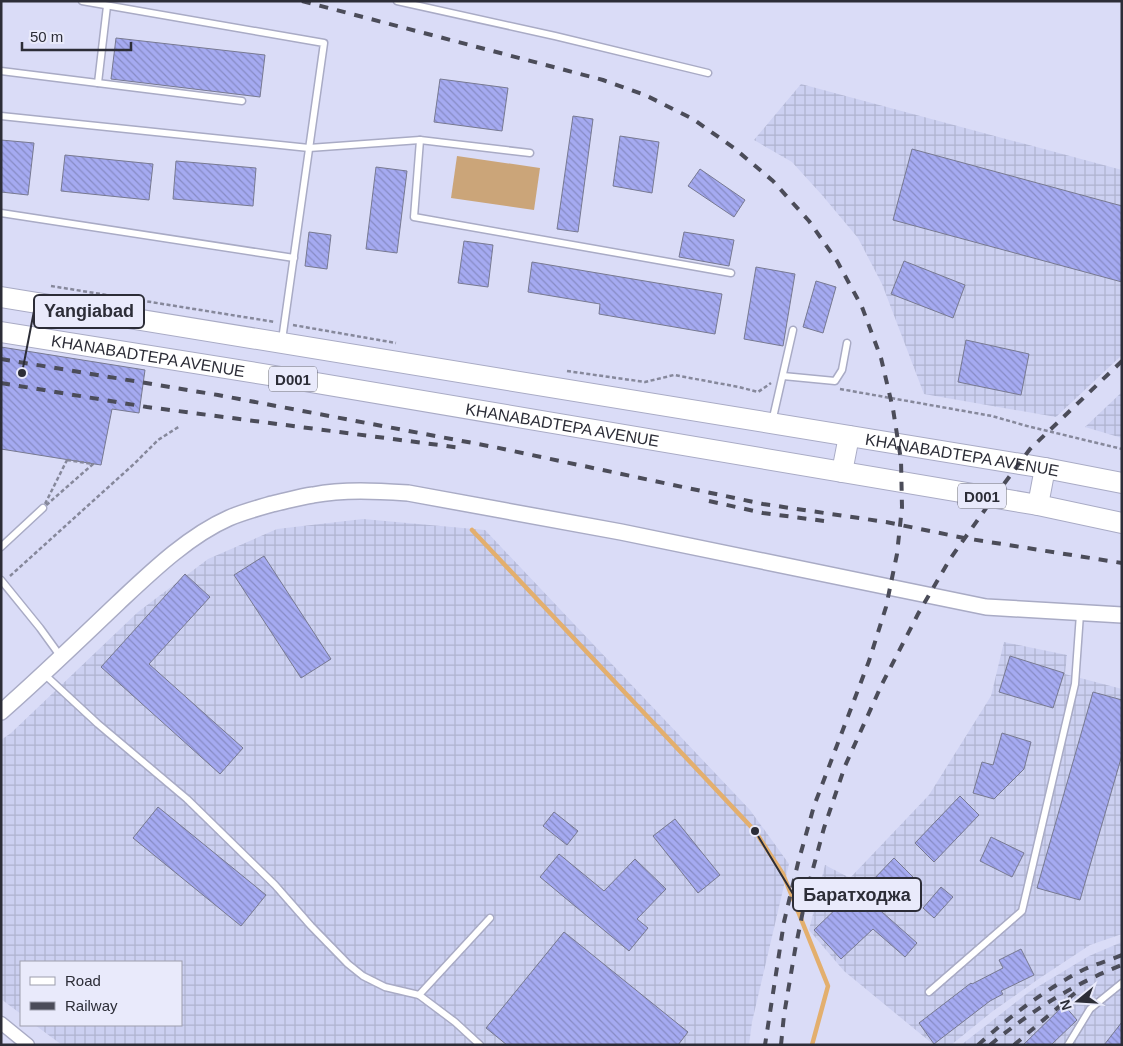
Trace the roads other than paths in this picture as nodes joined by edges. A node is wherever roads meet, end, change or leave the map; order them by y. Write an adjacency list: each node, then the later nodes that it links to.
1 (82, 1): 3 (lane)
2 (397, 1): 5 (lane)
3 (107, 6): 6 (lane); 10 (lane)
4 (1, 70): 6 (lane)
5 (708, 73)
6 (98, 83): 7 (lane)
7 (242, 101)
8 (1, 116): 10 (lane)
9 (420, 140): 10 (lane); 11 (lane); 14 (lane)
10 (309, 148): 13 (lane)
11 (530, 153)
12 (1, 213): 13 (lane)
13 (294, 258): 18 (lane)
14 (731, 273)
15 (1, 297): 18 (highway, KHANABADTEPA AVENUE / D001)
16 (793, 330): 20 (lane)
17 (1, 332): 24 (highway, KHANABADTEPA AVENUE / D001)
18 (283, 333): 21 (highway, KHANABADTEPA AVENUE / D001)
19 (847, 343): 20 (lane)
20 (783, 376): 21 (lane)
21 (772, 423): 22 (highway, KHANABADTEPA AVENUE / D001)
22 (849, 436): 23 (highway, KHANABADTEPA AVENUE / D001); 24 (highway)
23 (1045, 468): 25 (highway, KHANABADTEPA AVENUE / D001); 26 (highway)
24 (842, 472): 26 (highway, KHANABADTEPA AVENUE / D001)
25 (1122, 483)
26 (1038, 505): 28 (highway, KHANABADTEPA AVENUE / D001)
27 (43, 508): 29 (lane)
28 (1122, 523)
29 (1, 547)
30 (2, 581): 33 (lane)
31 (1080, 612): 32 (street); 33 (street); 38 (lane)
32 (1122, 615)
33 (61, 657): 34 (street)
34 (44, 674): 35 (street); 39 (lane)
35 (1, 712)
36 (490, 918): 39 (lane)
37 (1122, 983): 43 (lane)
38 (929, 992)
39 (419, 995): 42 (lane)
40 (1, 1023): 41 (street)
41 (28, 1045)
42 (480, 1045)
43 (1068, 1045)

